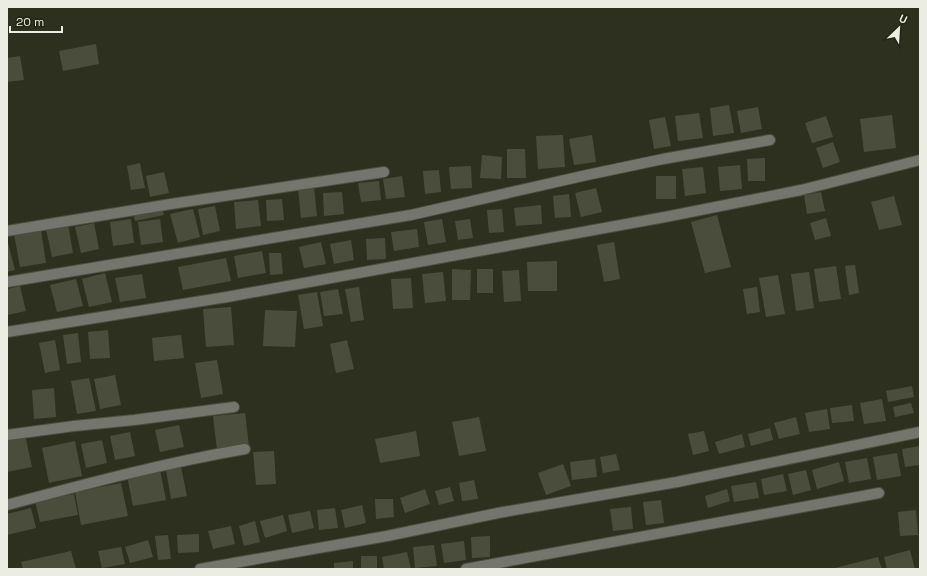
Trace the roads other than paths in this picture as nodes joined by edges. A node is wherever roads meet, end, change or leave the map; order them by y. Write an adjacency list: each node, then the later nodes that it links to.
1 (770, 140): 5 (street)
2 (920, 160): 6 (street)
3 (384, 172): 4 (street)
4 (7, 231)
5 (7, 282)
6 (7, 332)
7 (234, 407): 9 (street)
8 (920, 432): 13 (street)
9 (7, 435)
10 (245, 449): 12 (street)
11 (879, 493): 14 (street)
12 (7, 504)
13 (200, 569)
14 (466, 569)

